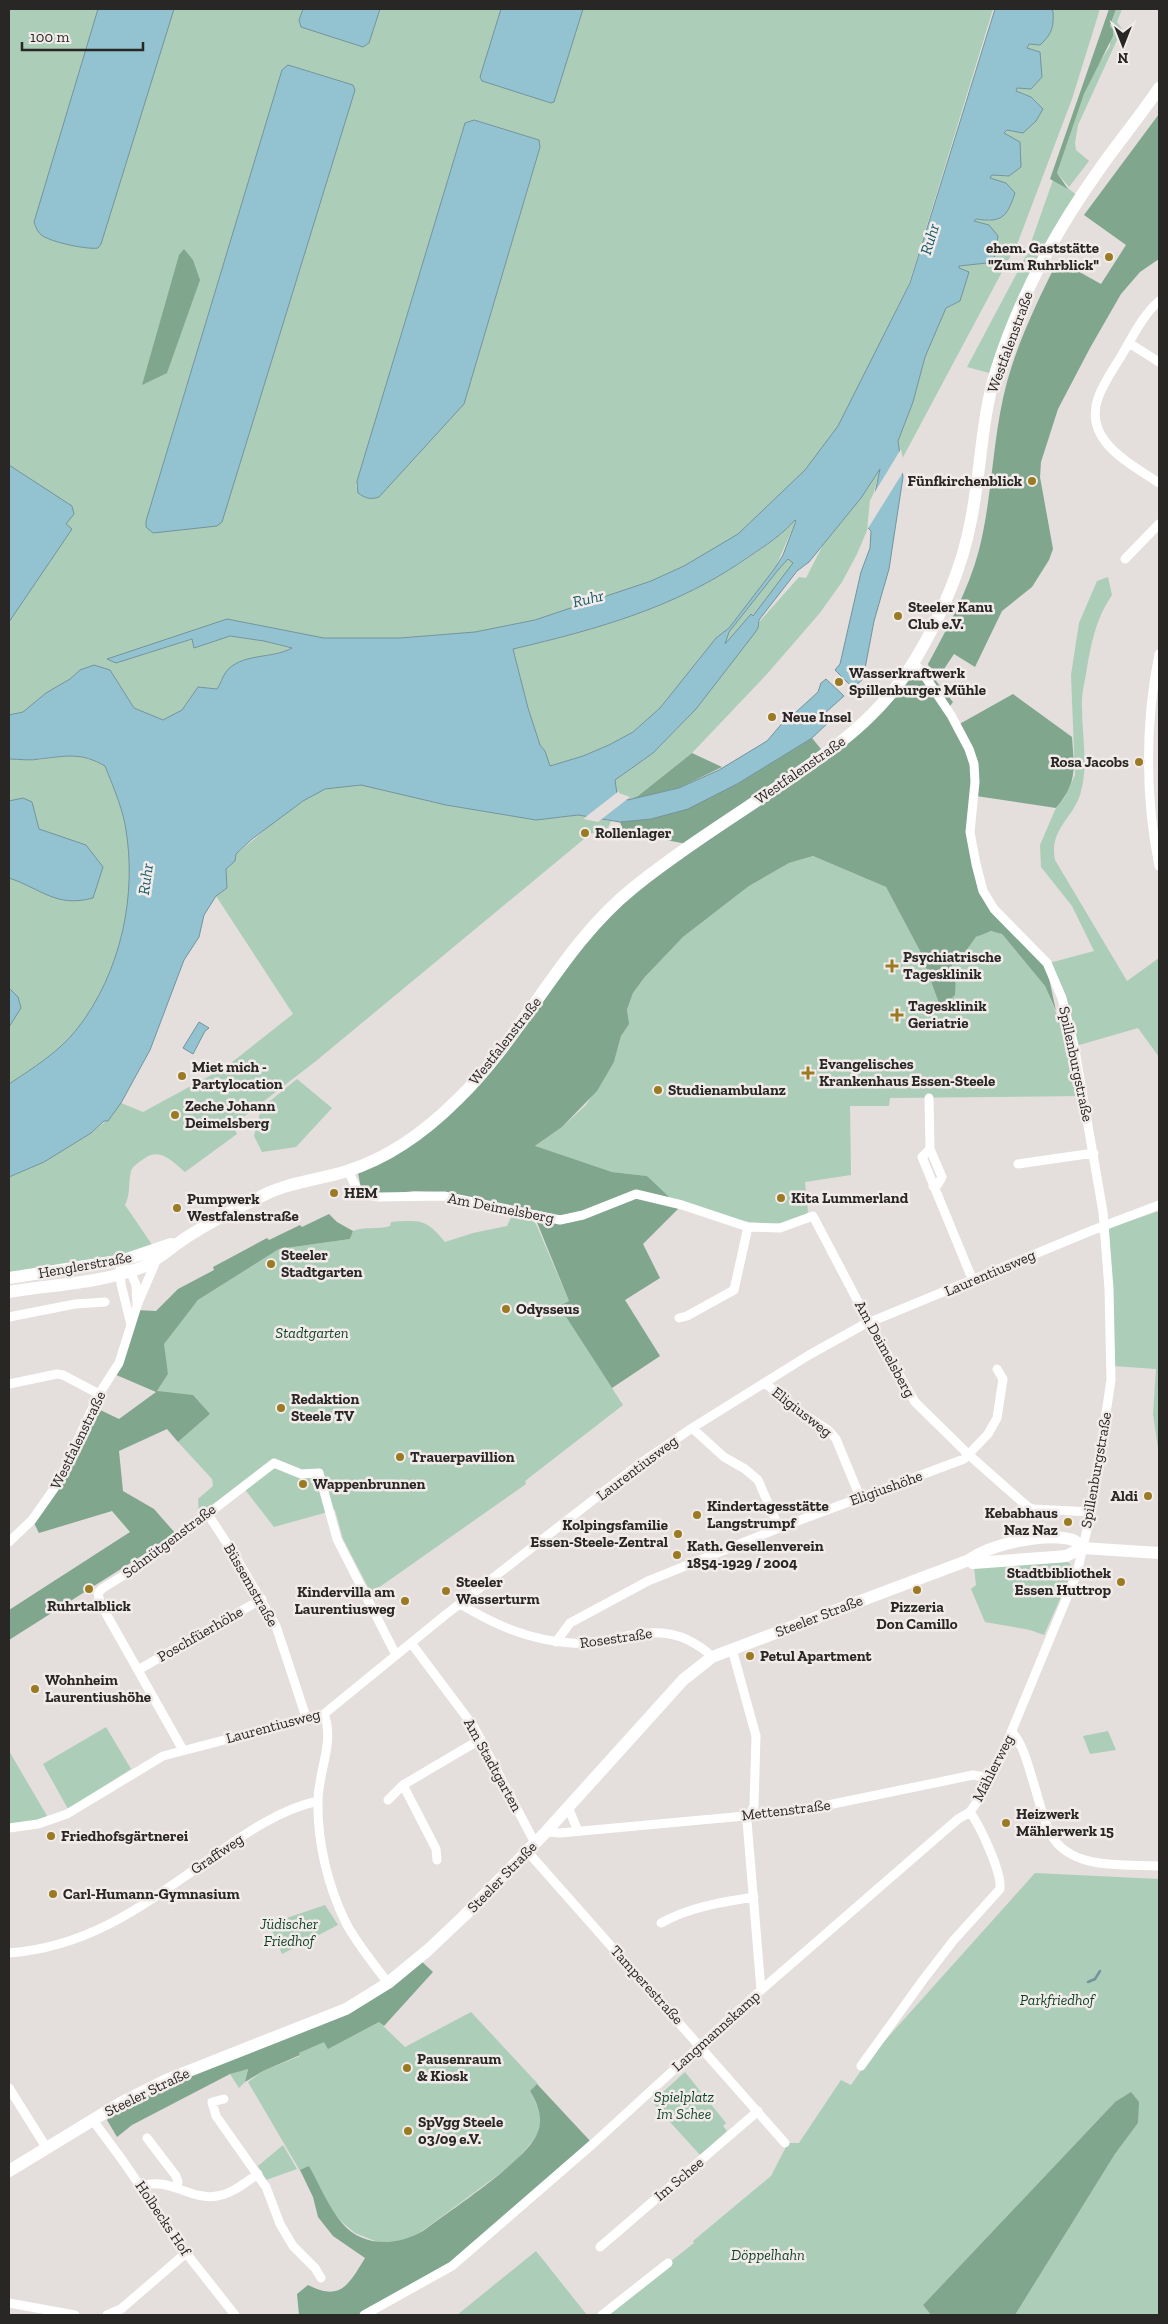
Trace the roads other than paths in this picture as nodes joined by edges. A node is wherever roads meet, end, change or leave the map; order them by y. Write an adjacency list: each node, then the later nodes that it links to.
1 (1159, 88): 9 (main road, Westfalenstraße)
2 (1159, 301): 3 (street)
3 (1129, 344): 4 (street); 5 (street)
4 (1159, 362)
5 (1159, 483)
6 (1159, 524): 7 (street)
7 (1126, 559)
8 (1159, 654): 10 (street)
9 (913, 662): 12 (street, Spillenburgstraße); 14 (main road, Westfalenstraße)
10 (1159, 866)
11 (929, 1098): 23 (street)
12 (1094, 1153): 13 (street); 16 (street, Spillenburgstraße)
13 (1018, 1164)
14 (350, 1176): 17 (street, Am Deimelsberg); 18 (main road, Westfalenstraße)
15 (1159, 1205): 16 (street, Laurentiusweg)
16 (1103, 1225): 23 (street, Laurentiusweg); 38 (street, Spillenburgstraße)
17 (748, 1227): 28 (street); 29 (street, Am Deimelsberg)
18 (183, 1240): 19 (main road, Henglerstraße); 20 (main road, Henglerstraße)
19 (124, 1260): 21 (street, Westfalenstraße); 22 (main road, Henglerstraße)
20 (156, 1261): 21 (main road, Henglerstraße); 26 (street, Westfalenstraße)
21 (120, 1276): 24 (main road, Henglerstraße); 26 (street, Westfalenstraße); 30 (street, Westfalenstraße)
22 (9, 1278)
23 (972, 1281): 29 (street, Laurentiusweg)
24 (9, 1292)
25 (105, 1302): 27 (street)
26 (137, 1306): 30 (street, Westfalenstraße)
27 (9, 1317)
28 (678, 1318)
29 (870, 1323): 32 (street, Laurentiusweg); 36 (street, Am Deimelsberg)
30 (131, 1327): 34 (street, Westfalenstraße)
31 (997, 1369): 36 (street, Eligiushöhe)
32 (765, 1383): 35 (street, Laurentiusweg); 37 (street, Eligiusweg)
33 (9, 1384): 34 (street)
34 (99, 1394): 41 (street, Westfalenstraße)
35 (692, 1428): 40 (street); 46 (street, Laurentiusweg)
36 (969, 1455): 37 (street, Eligiushöhe); 38 (street, Am Deimelsberg)
37 (860, 1497): 40 (street, Eligiushöhe)
38 (1091, 1512): 42 (street, Spillenburgstraße)
39 (207, 1513): 45 (street, Büssemstraße); 50 (street, Schnütgenstraße); 52 (street, Schnütgenstraße)
40 (779, 1528): 48 (street, Eligiushöhe)
41 (9, 1542)
42 (1082, 1548): 43 (main road, Steeler Straße); 44 (main road, Steeler Straße); 44 (main road, Steeler Straße); 55 (street, Mählerweg)
43 (1159, 1553)
44 (969, 1560): 49 (main road, Steeler Straße)
45 (262, 1599): 52 (street, Poschfüerhöhe); 54 (street, Büssemstraße)
46 (460, 1604): 47 (street, Laurentiusweg); 48 (street, Rosestraße)
47 (411, 1642): 50 (street, Laurentiusweg); 56 (street, Am Stadtgarten)
48 (556, 1642): 51 (street, Rosestraße)
49 (732, 1649): 51 (main road, Steeler Straße); 64 (street)
50 (396, 1655): 53 (street, Laurentiusweg)
51 (712, 1658): 62 (main road, Steeler Straße)
52 (138, 1670): 57 (street, Schnütgenstraße)
53 (324, 1714): 54 (street, Laurentiusweg); 61 (street)
54 (306, 1717): 57 (street, Laurentiusweg)
55 (1012, 1732): 58 (street, Mählerweg); 70 (street)
56 (481, 1739): 59 (street); 68 (street, Am Stadtgarten)
57 (183, 1750): 65 (street, Laurentiusweg)
58 (992, 1778): 63 (street, Mählerweg); 64 (street, Mettenstraße)
59 (404, 1785): 60 (street); 69 (street)
60 (388, 1800)
61 (318, 1801): 73 (street, Graffweg); 74 (street)
62 (568, 1807): 66 (street); 67 (main road, Steeler Straße)
63 (970, 1812): 75 (street, Langmannskamp); 77 (street, Mählerweg)
64 (749, 1815): 66 (street, Mettenstraße); 71 (street)
65 (9, 1828)
66 (578, 1831): 67 (street, Mettenstraße)
67 (546, 1832): 68 (main road, Steeler Straße)
68 (531, 1847): 74 (main road, Steeler Straße); 76 (street, Tamperestraße)
69 (436, 1860)
70 (1159, 1866)
71 (754, 1897): 72 (street); 75 (street)
72 (661, 1923)
73 (9, 1954)
74 (388, 1983): 81 (main road, Steeler Straße)
75 (761, 1990): 76 (street, Langmannskamp)
76 (700, 2045): 80 (street, Tamperestraße); 97 (street, Langmannskamp)
77 (861, 2066)
78 (9, 2088): 84 (street)
79 (224, 2099): 86 (street)
80 (758, 2111): 83 (street, Tamperestraße); 89 (street, Im Schee)
81 (92, 2120): 84 (main road, Steeler Straße); 87 (street, Holbecks Hof)
82 (148, 2138): 88 (street)
83 (785, 2143)
84 (46, 2147): 85 (main road, Steeler Straße)
85 (9, 2171)
86 (258, 2174): 88 (street); 92 (street)
87 (141, 2186): 88 (street); 90 (street, Holbecks Hof)
88 (176, 2187)
89 (600, 2247)
90 (186, 2253): 95 (street); 96 (street, Holbecks Hof)
91 (668, 2263): 98 (street)
92 (321, 2278)
93 (9, 2303): 94 (street)
94 (76, 2315)
95 (107, 2315)
96 (235, 2315)
97 (364, 2315)
98 (602, 2315)

